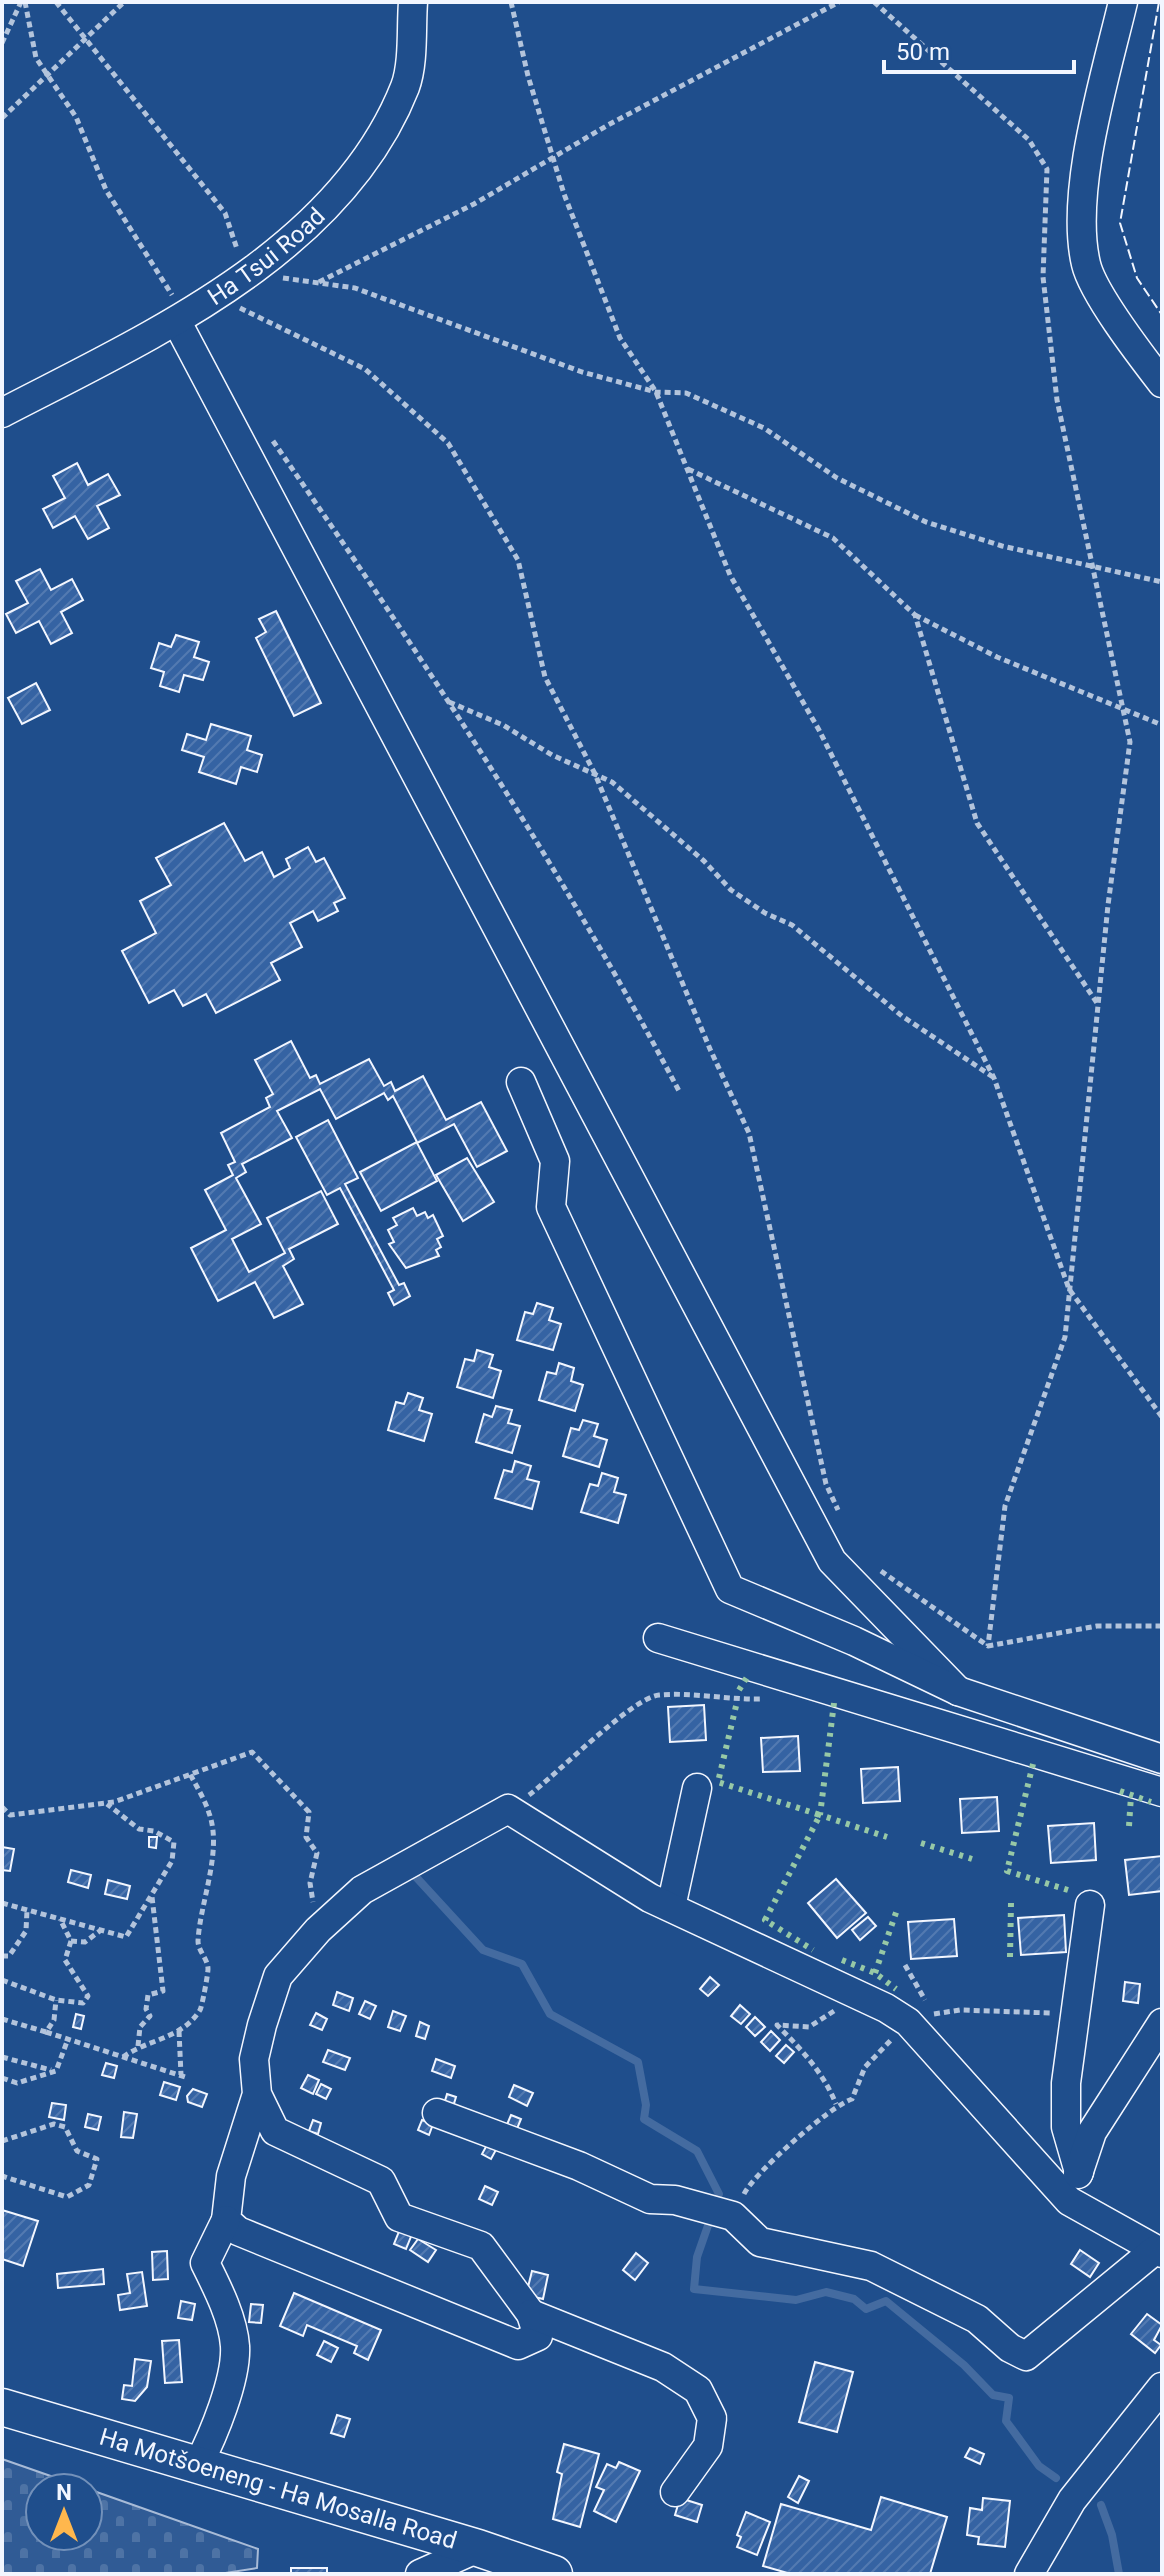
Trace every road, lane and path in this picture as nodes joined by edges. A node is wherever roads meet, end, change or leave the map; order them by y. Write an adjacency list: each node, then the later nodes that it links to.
1 (23, 2): 10 (path); 11 (path)
2 (56, 2): 9 (path)
3 (124, 2): 9 (path)
4 (413, 2): 14 (street, Ha Tsui Road)
5 (511, 2): 13 (path)
6 (839, 2): 13 (path)
7 (874, 2): 23 (path)
8 (1123, 2): 18 (street)
9 (85, 39): 11 (path); 14 (path)
10 (2, 43)
11 (48, 76): 12 (path); 17 (path)
12 (2, 118)
13 (553, 158): 15 (path); 19 (path)
14 (245, 272): 15 (path); 16 (street, Ha Tsui Road)
15 (318, 283): 19 (path)
16 (214, 295): 17 (street, Ha Tsui Road); 29 (path)
17 (181, 319): 20 (street, Ha Tsui Road); 42 (street)
18 (1162, 383)
19 (656, 392): 22 (path); 23 (path)
20 (2, 413)
21 (265, 430): 26 (path)
22 (687, 469): 25 (path); 31 (path)
23 (1090, 563): 24 (path); 27 (path)
24 (1162, 582)
25 (915, 615): 27 (path); 30 (path)
26 (448, 701): 29 (path); 33 (path)
27 (1123, 708): 28 (path); 30 (path)
28 (1162, 725)
29 (595, 774): 31 (path); 36 (path)
30 (1097, 1004): 34 (path)
31 (994, 1078): 34 (path)
32 (521, 1082): 42 (street)
33 (679, 1091)
34 (1069, 1289): 35 (path); 40 (path)
35 (1162, 1417)
36 (839, 1512)
37 (870, 1564): 40 (path)
38 (1162, 1626): 40 (path)
39 (658, 1638): 41 (street)
40 (988, 1646)
41 (803, 1682): 46 (street); 49 (path)
42 (958, 1691): 43 (street)
43 (1162, 1759)
44 (190, 1774): 47 (path); 57 (path); 67 (path)
45 (697, 1788): 53 (street)
46 (1162, 1792)
47 (107, 1803): 48 (path); 50 (path)
48 (2, 1807)
49 (508, 1809): 53 (street); 57 (street)
50 (152, 1896): 56 (path); 70 (path)
51 (2, 1903): 54 (path)
52 (1090, 1905): 63 (street)
53 (671, 1907): 61 (street)
54 (27, 1910): 55 (path); 59 (path)
55 (60, 1919): 56 (path); 58 (path)
56 (101, 1930): 58 (path)
57 (318, 1930): 77 (street)
58 (71, 1941): 62 (path)
59 (2, 1956)
60 (2, 1980): 62 (path)
61 (855, 1993): 64 (street); 78 (path)
62 (56, 2000): 68 (path)
63 (1075, 2011): 64 (path); 81 (street)
64 (920, 2018): 78 (path); 83 (street)
65 (2, 2019): 68 (path)
66 (1162, 2023): 81 (street)
67 (179, 2030): 70 (path); 74 (path)
68 (46, 2032): 69 (path)
69 (68, 2039): 72 (path); 73 (path)
70 (138, 2046): 72 (path)
71 (2, 2057): 73 (path)
72 (123, 2057): 74 (path)
73 (56, 2071): 75 (path)
74 (181, 2075): 76 (path)
75 (2, 2078)
76 (188, 2078)
77 (257, 2094): 85 (street); 87 (street)
78 (836, 2104): 84 (path)
79 (437, 2113): 84 (street)
80 (2, 2141): 82 (path)
81 (1079, 2172): 83 (street)
82 (2, 2176)
83 (1069, 2201): 86 (street)
84 (733, 2216): 86 (street)
85 (226, 2220): 87 (street); 90 (street)
86 (1159, 2252)
87 (531, 2314): 91 (street)
88 (1162, 2387): 95 (street)
89 (2, 2407): 90 (main road, Ha Motšoeneng - Ha Mosalla Road)
90 (198, 2465): 92 (main road, Ha Motšoeneng - Ha Mosalla Road)
91 (675, 2492)
92 (478, 2548): 93 (street); 94 (main road, Ha Motšoeneng - Ha Mosalla Road)
93 (420, 2574)
94 (554, 2574)
95 (1029, 2574)

